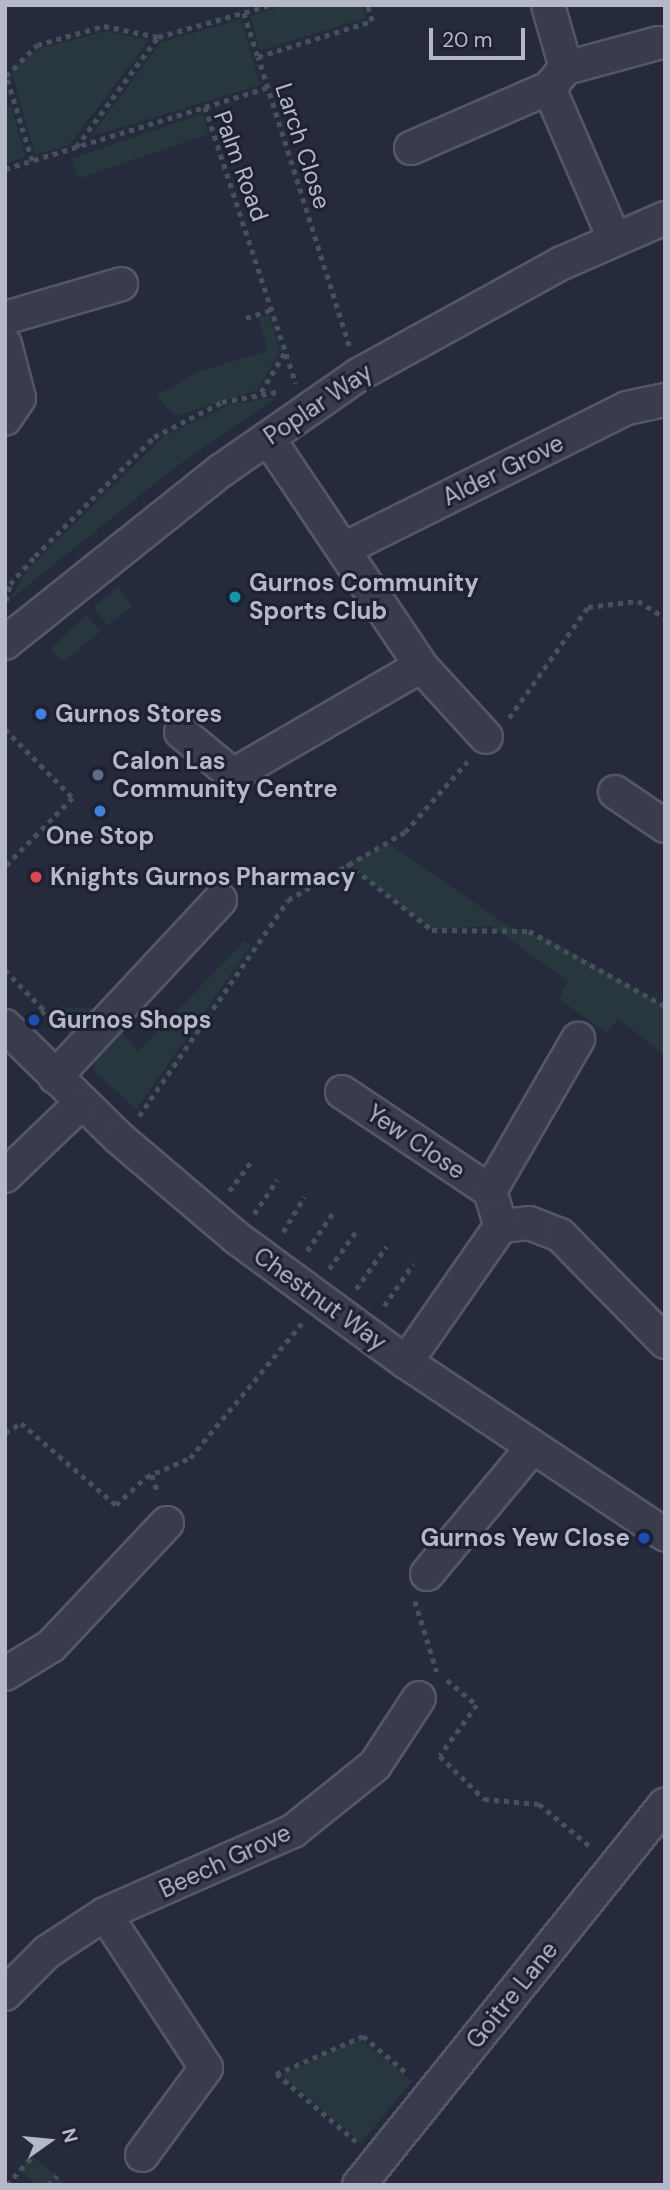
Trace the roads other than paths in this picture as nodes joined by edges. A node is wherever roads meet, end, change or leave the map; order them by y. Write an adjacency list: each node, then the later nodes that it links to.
1 (548, 5): 3 (street)
2 (658, 43): 3 (street)
3 (557, 78): 4 (street); 6 (street)
4 (411, 148)
5 (665, 219): 6 (street, Poplar Way)
6 (614, 238): 12 (street, Poplar Way)
7 (121, 284): 8 (street)
8 (5, 318)
9 (5, 344): 11 (street)
10 (665, 400): 13 (street, Alder Grove)
11 (5, 419)
12 (268, 438): 13 (street); 14 (street, Poplar Way)
13 (344, 549): 15 (street)
14 (5, 643)
15 (421, 666): 16 (street); 17 (street)
16 (181, 732)
17 (486, 737)
18 (615, 792): 19 (street)
19 (665, 826)
20 (220, 900): 23 (street)
21 (20, 1023): 23 (street, Chestnut Way)
22 (578, 1040): 27 (street, Yew Close)
23 (55, 1077): 25 (street, Chestnut Way)
24 (342, 1092): 27 (street, Yew Close)
25 (81, 1102): 26 (street); 30 (street, Chestnut Way)
26 (5, 1177)
27 (490, 1191): 28 (street, Yew Close)
28 (501, 1226): 29 (street); 30 (street)
29 (665, 1342)
30 (406, 1363): 31 (street, Chestnut Way)
31 (533, 1447): 33 (street, Chestnut Way); 34 (street)
32 (167, 1523): 35 (street)
33 (665, 1535)
34 (427, 1574)
35 (5, 1674)
36 (419, 1698): 38 (street, Beech Grove)
37 (665, 1805): 41 (street, Goitre Lane)
38 (105, 1914): 39 (street, Beech Grove); 40 (street)
39 (5, 1994)
40 (142, 2155)
41 (368, 2173)

